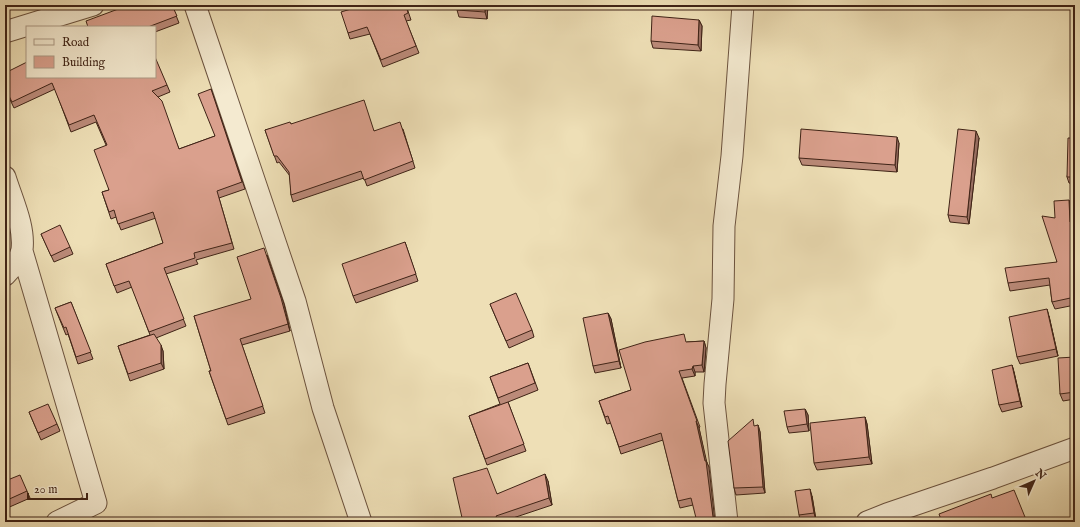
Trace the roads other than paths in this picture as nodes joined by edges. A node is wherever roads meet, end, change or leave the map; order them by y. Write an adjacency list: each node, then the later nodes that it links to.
1 (93, 5): 4 (street)
2 (195, 5): 10 (street)
3 (743, 5): 11 (street)
4 (5, 32)
5 (5, 178): 6 (street)
6 (22, 251): 7 (street); 9 (street)
7 (5, 275)
8 (1075, 448): 12 (street)
9 (57, 522)
10 (361, 522)
11 (727, 522)
12 (867, 522)

